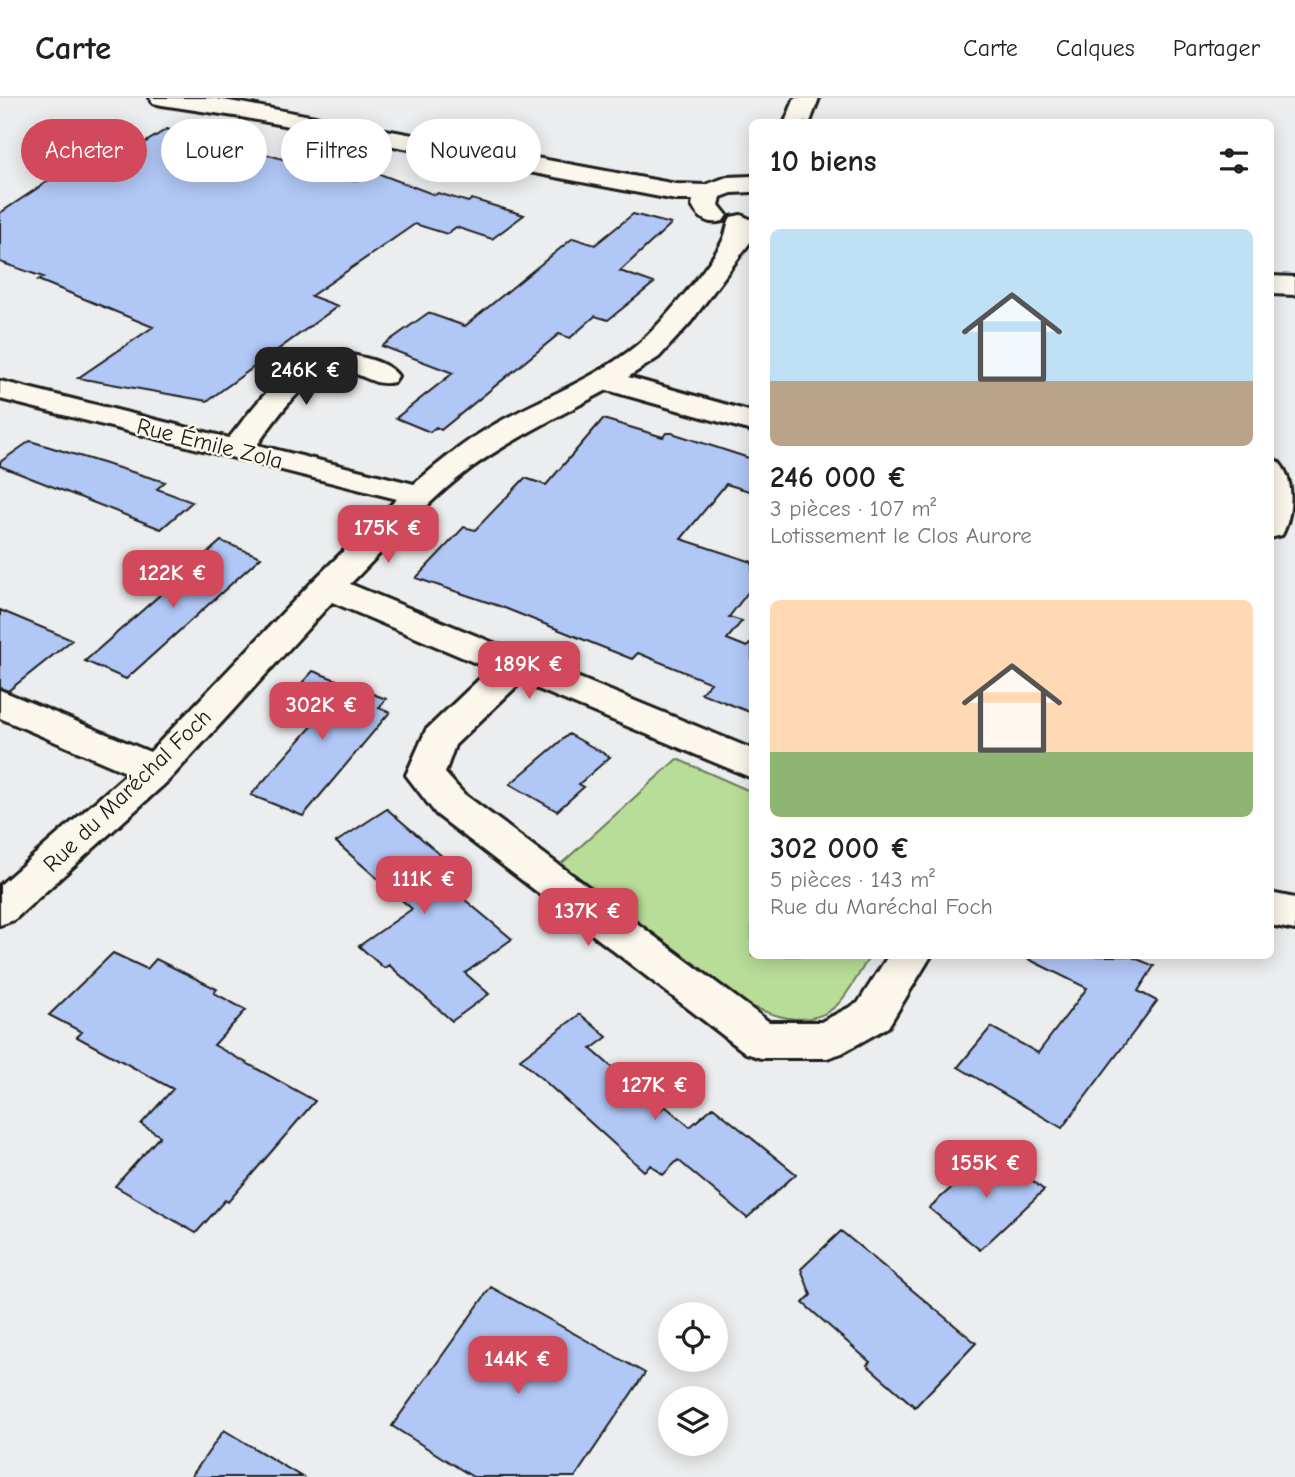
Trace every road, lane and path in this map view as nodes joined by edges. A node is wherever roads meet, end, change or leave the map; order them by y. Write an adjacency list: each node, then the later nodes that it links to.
1 (162, 98): 5 (street)
2 (807, 98): 3 (street)
3 (799, 119)
4 (749, 184): 5 (street)
5 (709, 193): 6 (street)
6 (747, 223): 10 (street, Rue du Maréchal Foch)
7 (1274, 285): 8 (street)
8 (1295, 286)
9 (383, 376): 13 (street)
10 (604, 380): 12 (street); 15 (street, Rue du Maréchal Foch)
11 (0, 390): 13 (street, Rue Émile Zola)
12 (749, 421)
13 (237, 450): 15 (street, Rue Émile Zola)
14 (1274, 469): 16 (street)
15 (420, 495): 17 (street, Rue du Maréchal Foch)
16 (1274, 519)
17 (327, 587): 18 (street); 21 (street, Rue du Maréchal Foch)
18 (516, 665): 20 (street); 25 (street)
19 (0, 703): 21 (street)
20 (749, 763)
21 (156, 770): 22 (street, Rue du Maréchal Foch)
22 (0, 909)
23 (1274, 910): 24 (street)
24 (1295, 914)
25 (908, 959)

